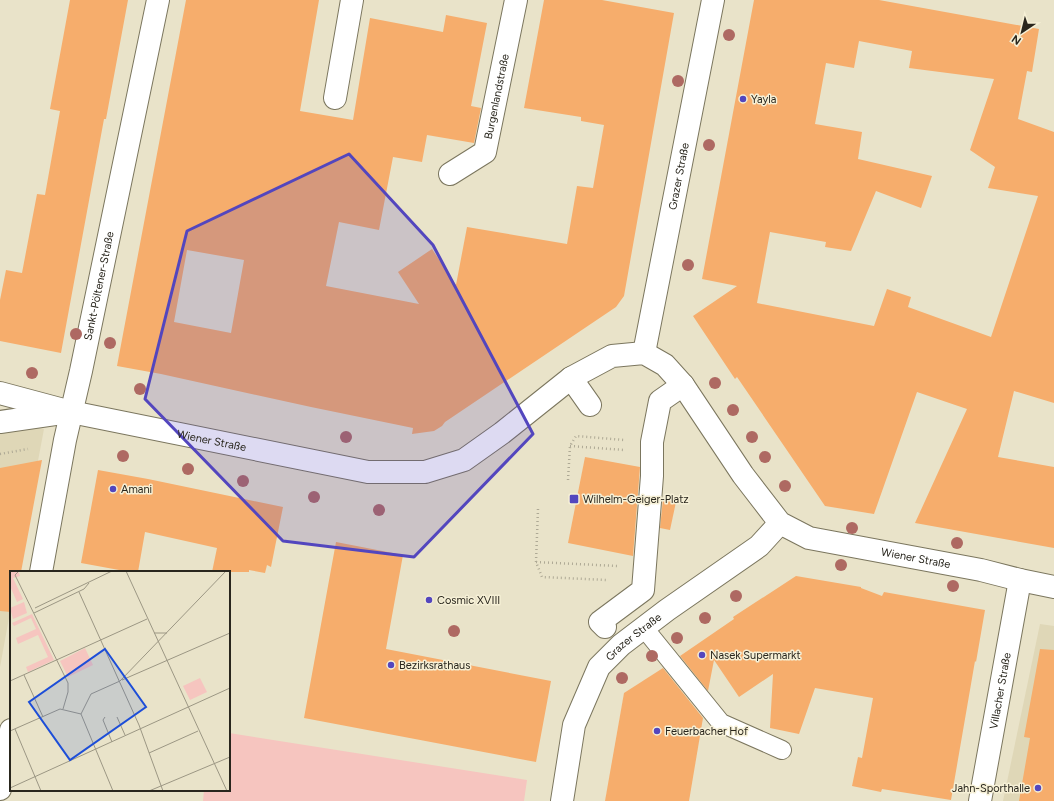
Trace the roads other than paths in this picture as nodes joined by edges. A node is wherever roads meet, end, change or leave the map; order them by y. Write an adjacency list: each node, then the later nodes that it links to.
1 (158, 0): 12 (street, Sankt-Pöltener-Straße)
2 (352, 0): 5 (street)
3 (516, 0): 6 (street, Burgenlandstraße)
4 (713, 0): 7 (street, Grazer Straße)
5 (335, 98)
6 (450, 174)
7 (644, 353): 8 (street); 9 (street)
8 (571, 378): 11 (street); 12 (street, Wiener Straße)
9 (683, 385): 14 (street); 18 (street)
10 (0, 393): 12 (street, Wiener Straße)
11 (590, 405)
12 (71, 412): 13 (street); 15 (street, Sankt-Pöltener-Straße)
13 (0, 422)
14 (780, 523): 16 (street, Wiener Straße); 19 (street, Grazer Straße)
15 (41, 571)
16 (1020, 580): 17 (street, Wiener Straße); 24 (street, Villacher Straße)
17 (1054, 587)
18 (604, 627)
19 (644, 628): 21 (lane); 23 (street, Grazer Straße)
20 (10, 735): 22 (street)
21 (782, 750)
22 (0, 789)
23 (562, 801)
24 (980, 801)

